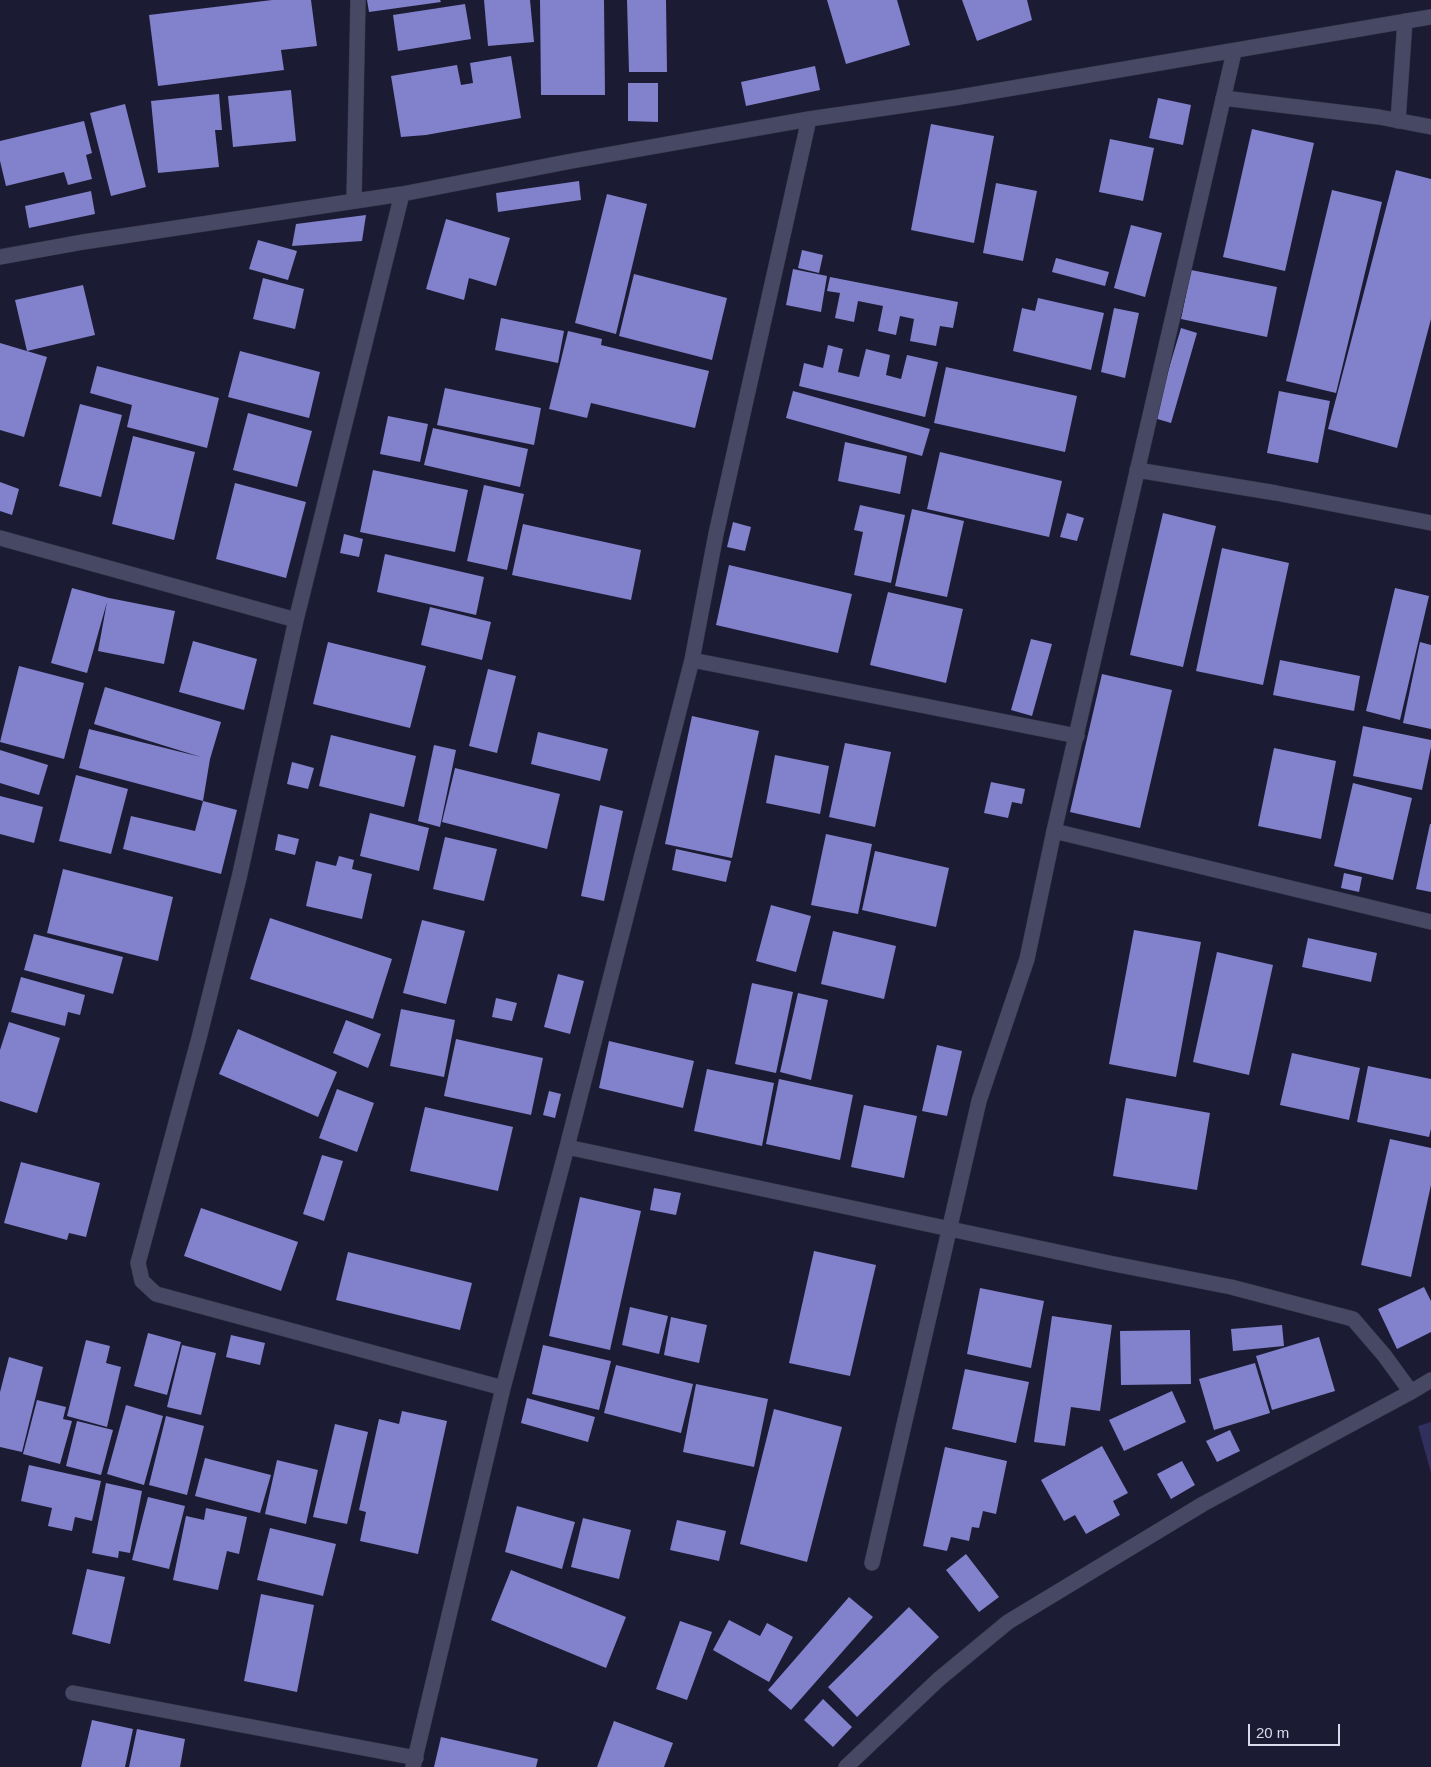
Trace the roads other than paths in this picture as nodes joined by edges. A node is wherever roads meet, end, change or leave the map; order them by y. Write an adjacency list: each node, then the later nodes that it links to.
1 (358, 0): 10 (street)
2 (1431, 17): 3 (street)
3 (1405, 22): 4 (street); 7 (street)
4 (1234, 52): 5 (street); 6 (street)
5 (1223, 98): 7 (street); 12 (street)
6 (809, 119): 9 (street); 16 (street)
7 (1398, 121): 8 (street)
8 (1431, 127)
9 (402, 194): 10 (street); 15 (street)
10 (354, 201): 11 (street)
11 (0, 257)
12 (1137, 470): 13 (street); 17 (street)
13 (1431, 523)
14 (0, 538): 15 (street)
15 (296, 620): 23 (street)
16 (692, 660): 17 (street); 20 (street)
17 (1077, 736): 18 (street)
18 (1054, 831): 19 (street); 21 (street)
19 (1431, 922)
20 (567, 1147): 21 (street); 23 (street)
21 (949, 1228): 24 (street); 25 (street)
22 (1431, 1380): 24 (street)
23 (503, 1388): 27 (street)
24 (1411, 1392): 28 (street)
25 (872, 1563)
26 (74, 1693): 27 (street)
27 (415, 1763)
28 (846, 1767)

